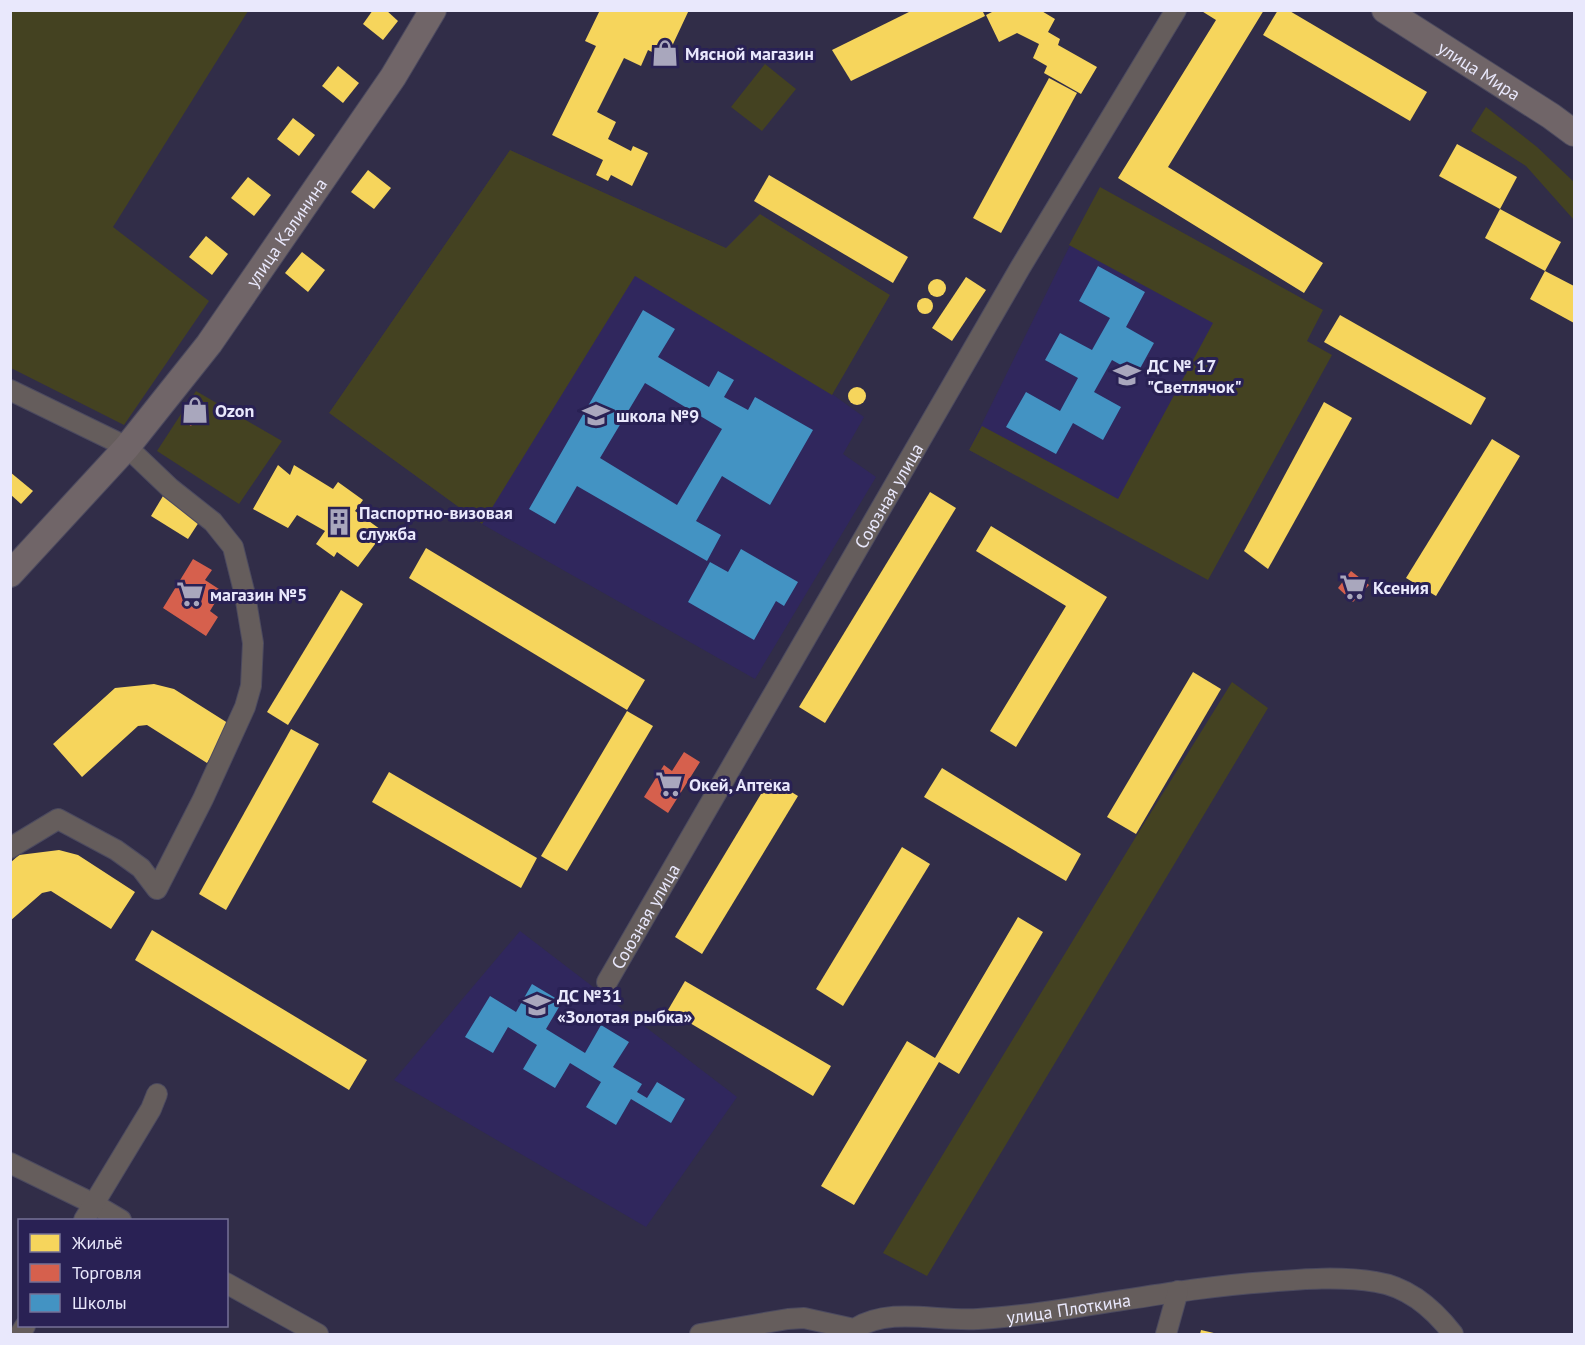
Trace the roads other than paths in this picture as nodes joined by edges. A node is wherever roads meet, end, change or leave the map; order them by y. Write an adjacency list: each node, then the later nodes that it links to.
1 (433, 10): 6 (main road, улица Калинина)
2 (1176, 10): 9 (street, Союзная улица)
3 (1385, 10): 4 (main road, улица Мира)
4 (1575, 133)
5 (10, 390): 6 (street)
6 (127, 447): 7 (main road, улица Калинина); 8 (street)
7 (10, 574)
8 (10, 848)
9 (607, 982)
10 (157, 1094): 12 (street)
11 (10, 1162): 12 (street)
12 (89, 1212): 13 (street)
13 (114, 1219)
14 (228, 1284): 17 (street)
15 (1178, 1291): 16 (street, улица Плоткина); 19 (street); 20 (street, улица Плоткина)
16 (853, 1332): 18 (street, улица Плоткина)
17 (318, 1335)
18 (700, 1335)
19 (1166, 1335)
20 (1453, 1335)

